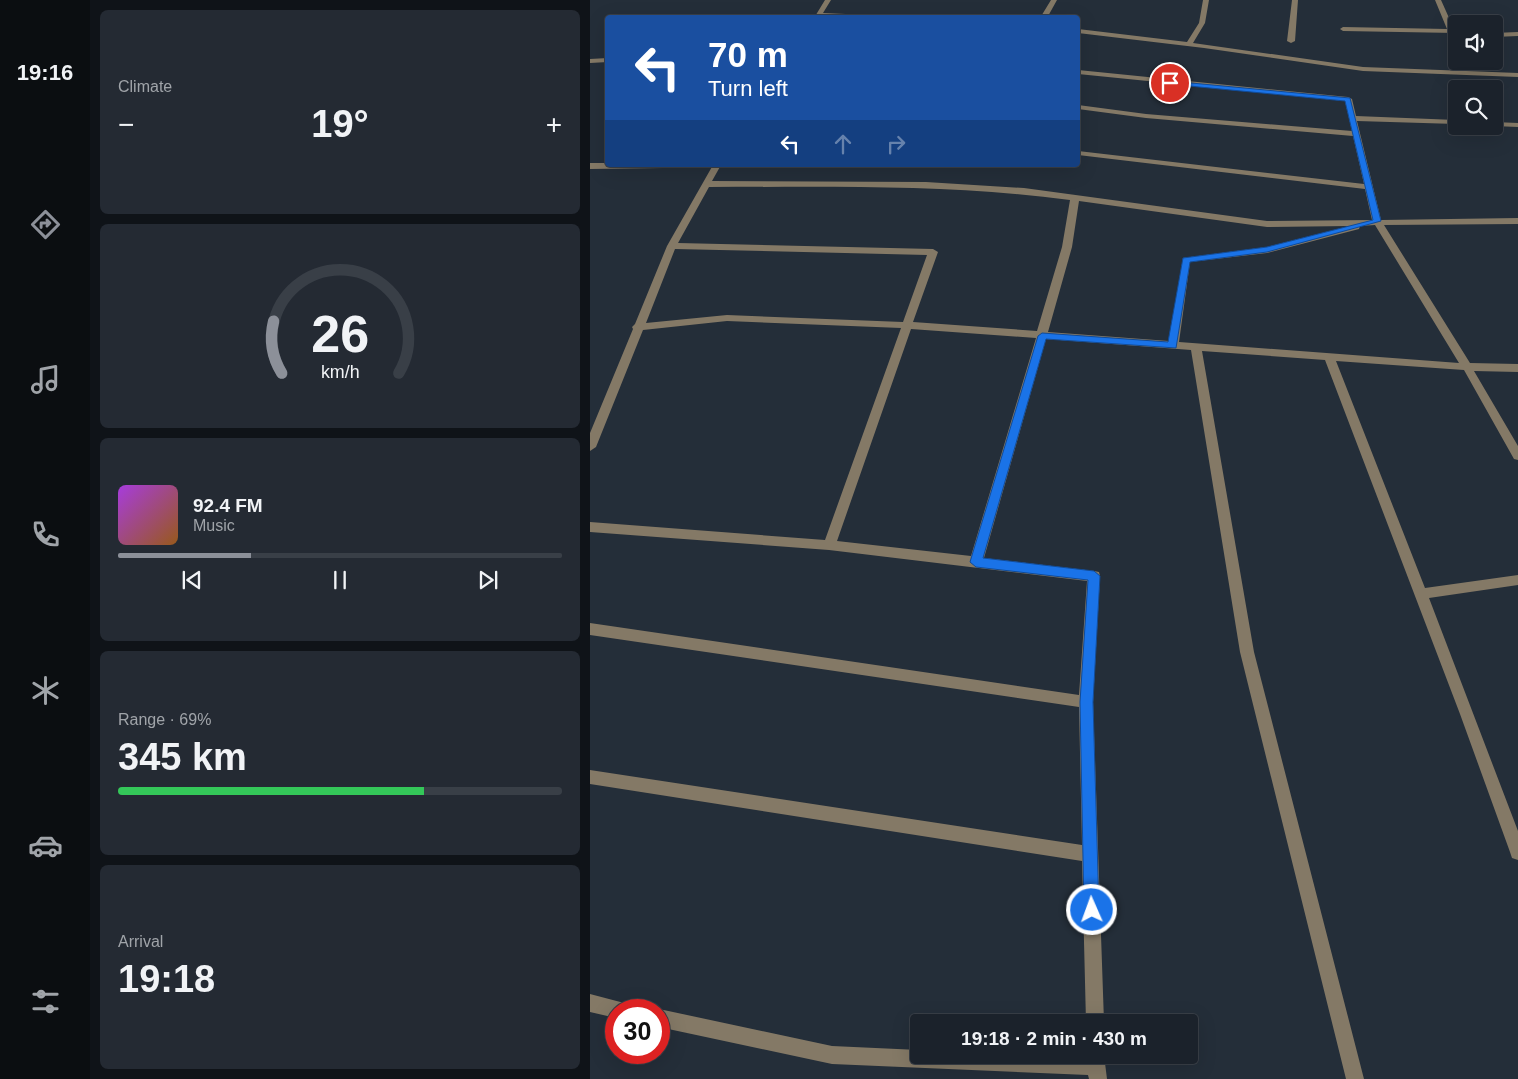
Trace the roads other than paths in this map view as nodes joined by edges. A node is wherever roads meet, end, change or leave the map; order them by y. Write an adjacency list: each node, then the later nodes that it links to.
1 (828, 0): 6 (street)
2 (1054, 0): 7 (street)
3 (1206, 0): 15 (street)
4 (1295, 0): 14 (street)
5 (1438, 0): 8 (street)
6 (819, 15)
7 (1045, 15)
8 (1448, 19)
9 (1343, 29): 10 (street)
10 (1448, 30)
11 (1080, 32): 15 (street)
12 (1518, 34): 13 (street)
13 (1503, 35)
14 (1291, 41)
15 (1189, 44): 19 (street)
16 (605, 60): 17 (street)
17 (590, 61)
18 (1080, 72): 21 (street)
19 (1518, 75)
20 (1080, 107): 25 (street)
21 (1351, 118): 22 (street); 25 (street)
22 (1448, 122)
23 (1503, 124): 24 (street)
24 (1518, 125)
25 (1355, 134): 31 (street)
26 (1080, 153): 31 (street)
27 (590, 166): 28 (street)
28 (605, 166)
29 (717, 167): 30 (street)
30 (706, 184): 32 (street); 35 (street)
31 (1369, 187): 33 (street)
32 (1075, 198): 33 (street); 38 (street)
33 (1377, 221): 34 (street); 39 (street); 42 (street)
34 (1518, 221)
35 (672, 246): 36 (street); 37 (street)
36 (906, 326): 37 (street); 38 (street); 47 (street)
37 (637, 327): 44 (street)
38 (1042, 336): 39 (street); 48 (street)
39 (1173, 346): 40 (street)
40 (1196, 347): 41 (street); 61 (street)
41 (1329, 357): 42 (street); 50 (street)
42 (1467, 367): 43 (street); 45 (street)
43 (1518, 368)
44 (590, 447)
45 (1518, 456)
46 (590, 527): 47 (street)
47 (829, 545): 48 (street)
48 (976, 562): 52 (street)
49 (1518, 580): 50 (street)
50 (1420, 594): 54 (street)
51 (590, 630): 52 (street)
52 (1086, 702): 55 (street)
53 (590, 777): 55 (street)
54 (1518, 852)
55 (1090, 854): 58 (street)
56 (590, 1003): 57 (street)
57 (605, 1006)
58 (1094, 1014)
59 (670, 1020): 60 (street)
60 (1096, 1067)
61 (1355, 1079)

